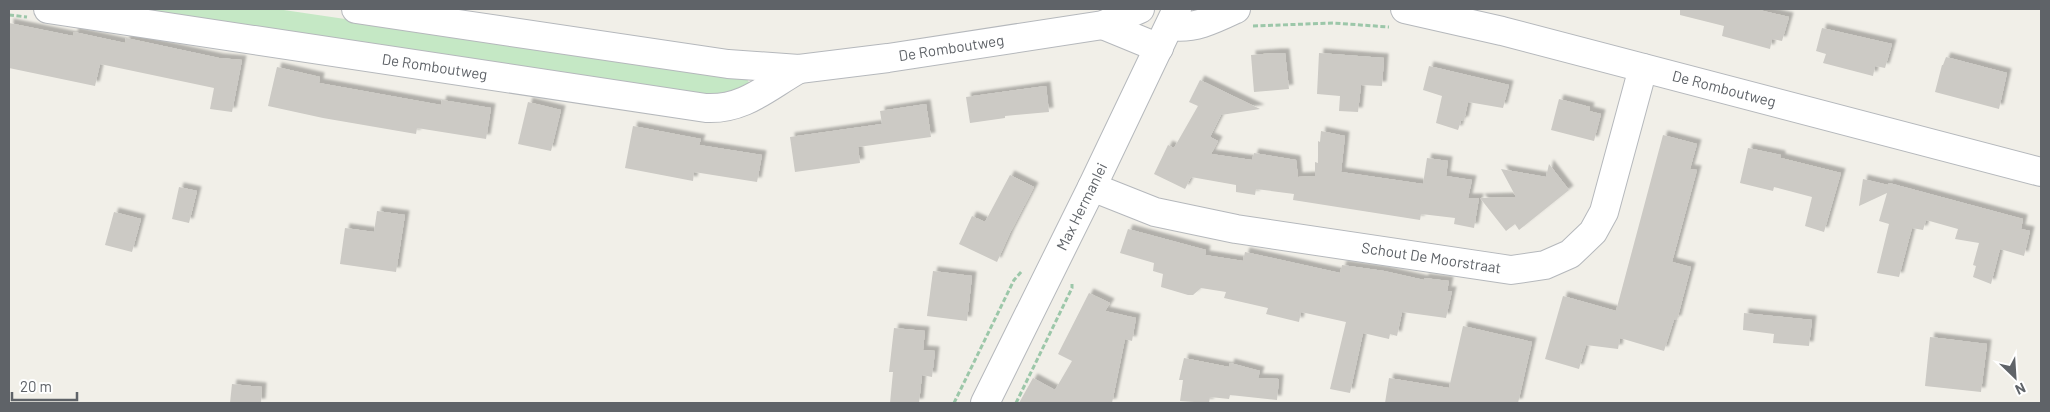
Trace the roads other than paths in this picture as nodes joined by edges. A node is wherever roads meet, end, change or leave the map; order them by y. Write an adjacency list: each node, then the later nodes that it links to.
1 (356, 9): 10 (street, De Romboutweg)
2 (1140, 9): 7 (street, De Romboutweg)
3 (58, 10): 10 (street, De Romboutweg)
4 (1456, 14): 6 (street, De Romboutweg); 9 (street, De Romboutweg)
5 (1242, 17): 8 (street)
6 (1400, 18)
7 (1103, 25): 8 (street); 10 (street, De Romboutweg)
8 (1168, 28): 12 (street, Max Hermanlei)
9 (1643, 68): 11 (street, De Romboutweg); 12 (street, Schout De Moorstraat)
10 (799, 69)
11 (2041, 172)
12 (1092, 187): 13 (street, Max Hermanlei)
13 (984, 403)

